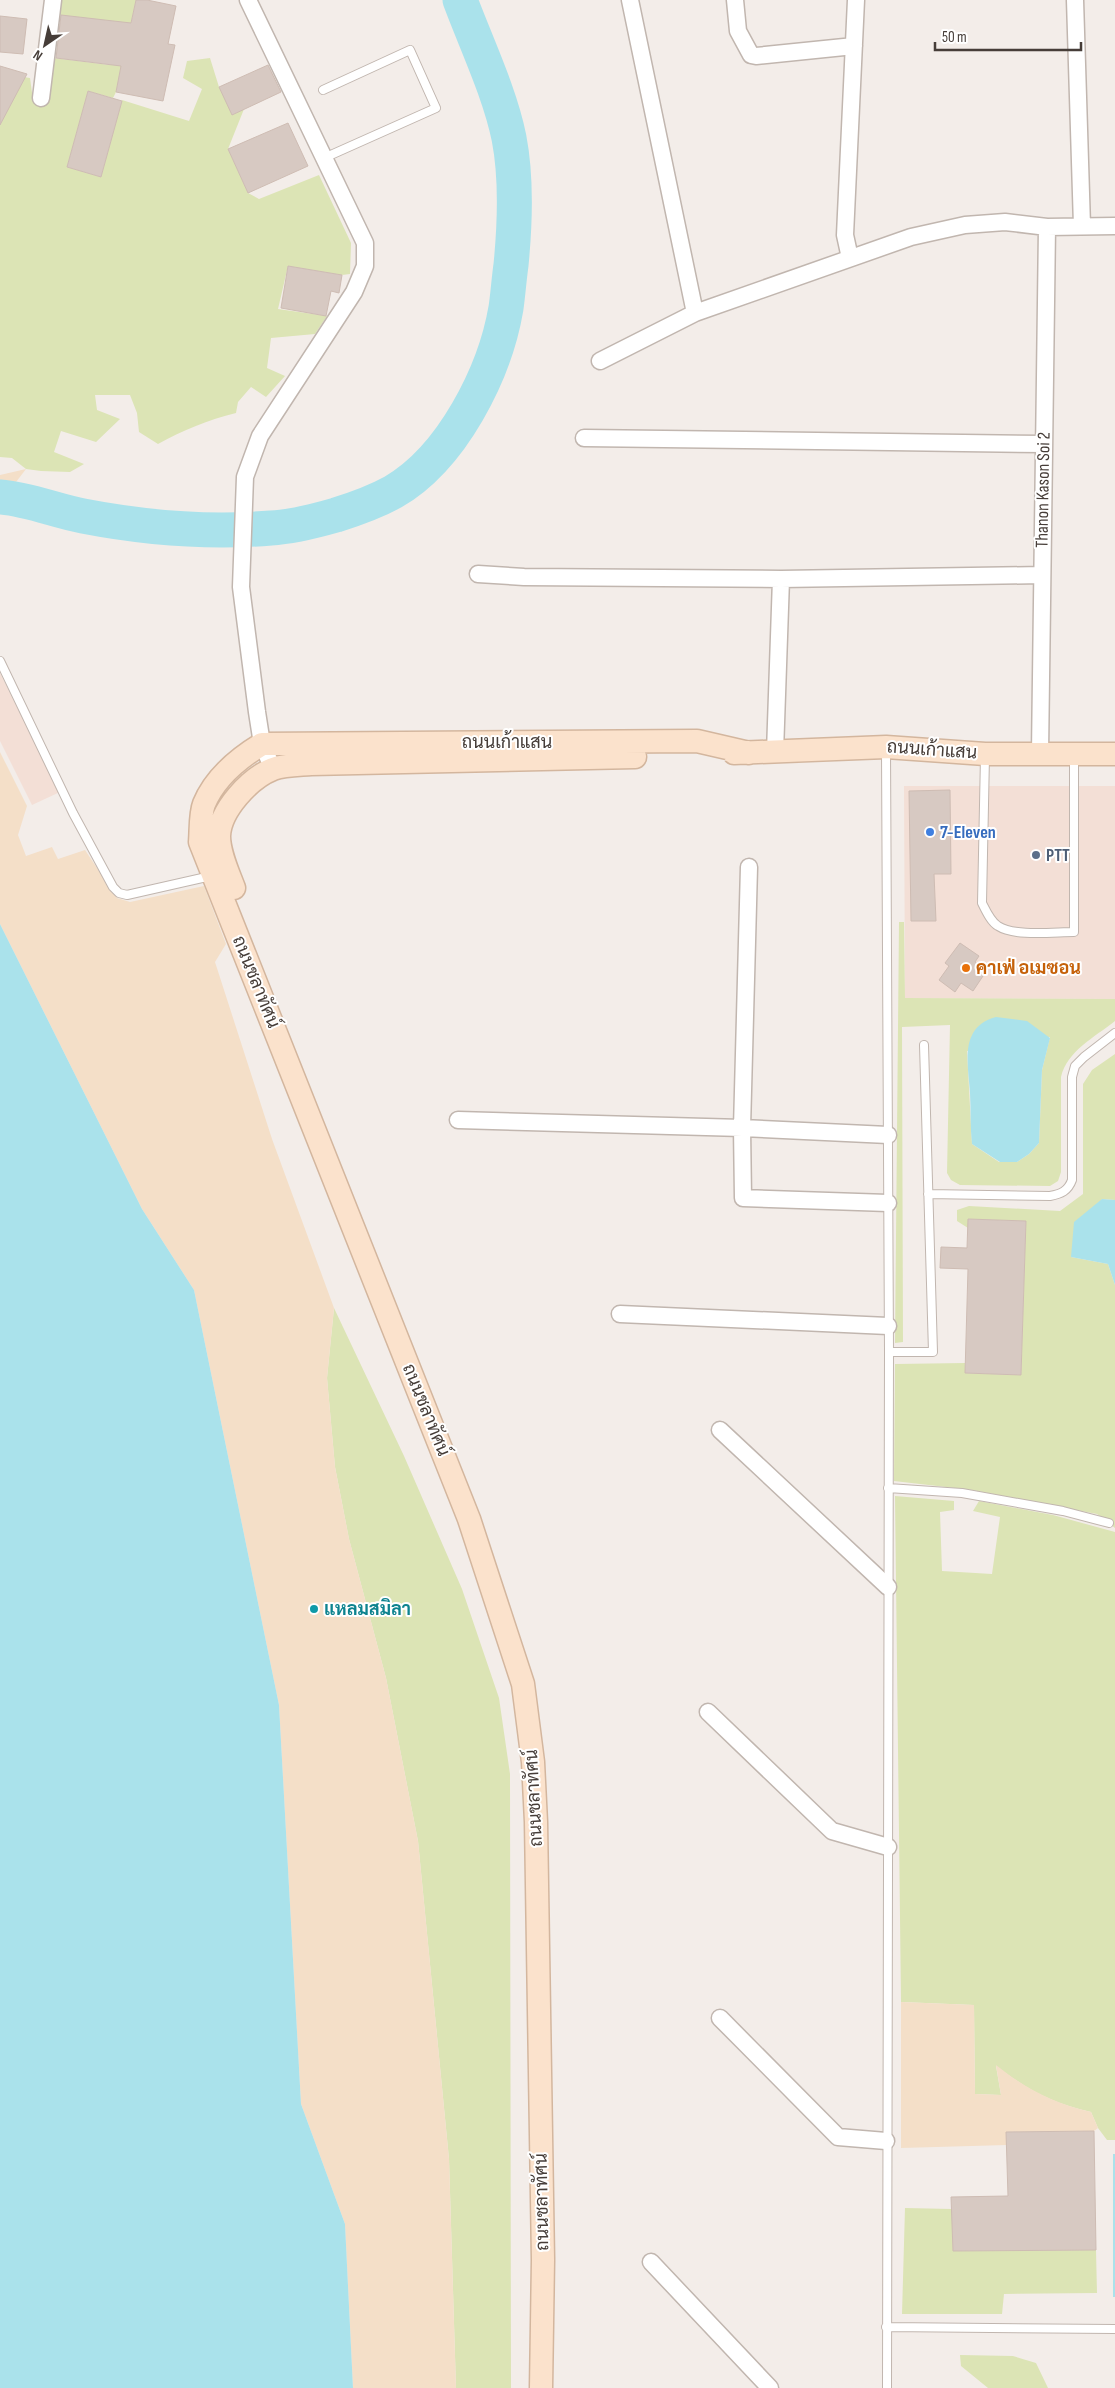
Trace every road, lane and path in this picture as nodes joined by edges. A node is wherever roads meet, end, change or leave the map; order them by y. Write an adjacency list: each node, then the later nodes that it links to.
1 (53, 0): 9 (street)
2 (248, 0): 10 (street)
3 (630, 0): 15 (street)
4 (735, 0): 7 (street)
5 (856, 0): 7 (street)
6 (1075, 0): 11 (street)
7 (854, 46): 14 (street)
8 (323, 90): 10 (lane)
9 (41, 98)
10 (324, 158): 23 (street)
11 (1082, 226): 12 (street); 13 (street)
12 (1115, 226)
13 (1047, 227): 14 (street); 18 (street, Thanon Kason Soi 2)
14 (850, 258): 15 (street)
15 (695, 313): 16 (street)
16 (600, 361)
17 (584, 438): 18 (street)
18 (1044, 444): 20 (street, Thanon Kason Soi 2)
19 (478, 574): 21 (street)
20 (1042, 575): 21 (street); 27 (street, Thanon Kason Soi 2)
21 (781, 579): 25 (street)
22 (0, 661): 33 (lane)
23 (262, 744): 26 (main road, ถนนเก้าแสน); 31 (street); 33 (main road, ถนนชลาทัศน์)
24 (886, 747): 25 (main road, ถนนเก้าแสน); 28 (main road, ถนนเก้าแสน); 38 (lane)
25 (775, 752): 26 (main road, ถนนเก้าแสน)
26 (750, 753): 31 (main road, ถนนเก้าแสน)
27 (1040, 753): 28 (main road, ถนนเก้าแสน); 29 (main road, ถนนเก้าแสน)
28 (985, 754): 29 (lane)
29 (1074, 754): 30 (main road, ถนนเก้าแสน)
30 (1115, 754)
31 (273, 769): 41 (main road, ถนนชลาทัศน์)
32 (749, 867): 37 (street)
33 (213, 876): 41 (main road, ถนนชลาทัศน์)
34 (1115, 1033): 39 (lane)
35 (924, 1045): 39 (lane)
36 (458, 1120): 37 (street)
37 (742, 1128): 38 (street); 40 (street)
38 (888, 1135): 40 (lane)
39 (928, 1194): 44 (lane)
40 (888, 1203): 43 (lane)
41 (358, 1237): 56 (main road, ถนนชลาทัศน์)
42 (620, 1314): 43 (street)
43 (888, 1326): 44 (lane)
44 (888, 1352): 46 (lane)
45 (720, 1430): 48 (street)
46 (888, 1488): 47 (lane); 48 (lane)
47 (1109, 1523)
48 (888, 1587): 50 (lane)
49 (708, 1712): 50 (street)
50 (888, 1847): 52 (lane)
51 (720, 2018): 52 (street)
52 (886, 2141): 54 (lane)
53 (651, 2262): 57 (street)
54 (886, 2327): 55 (lane); 58 (lane)
55 (1115, 2329)
56 (541, 2388)
57 (770, 2388)
58 (886, 2388)

